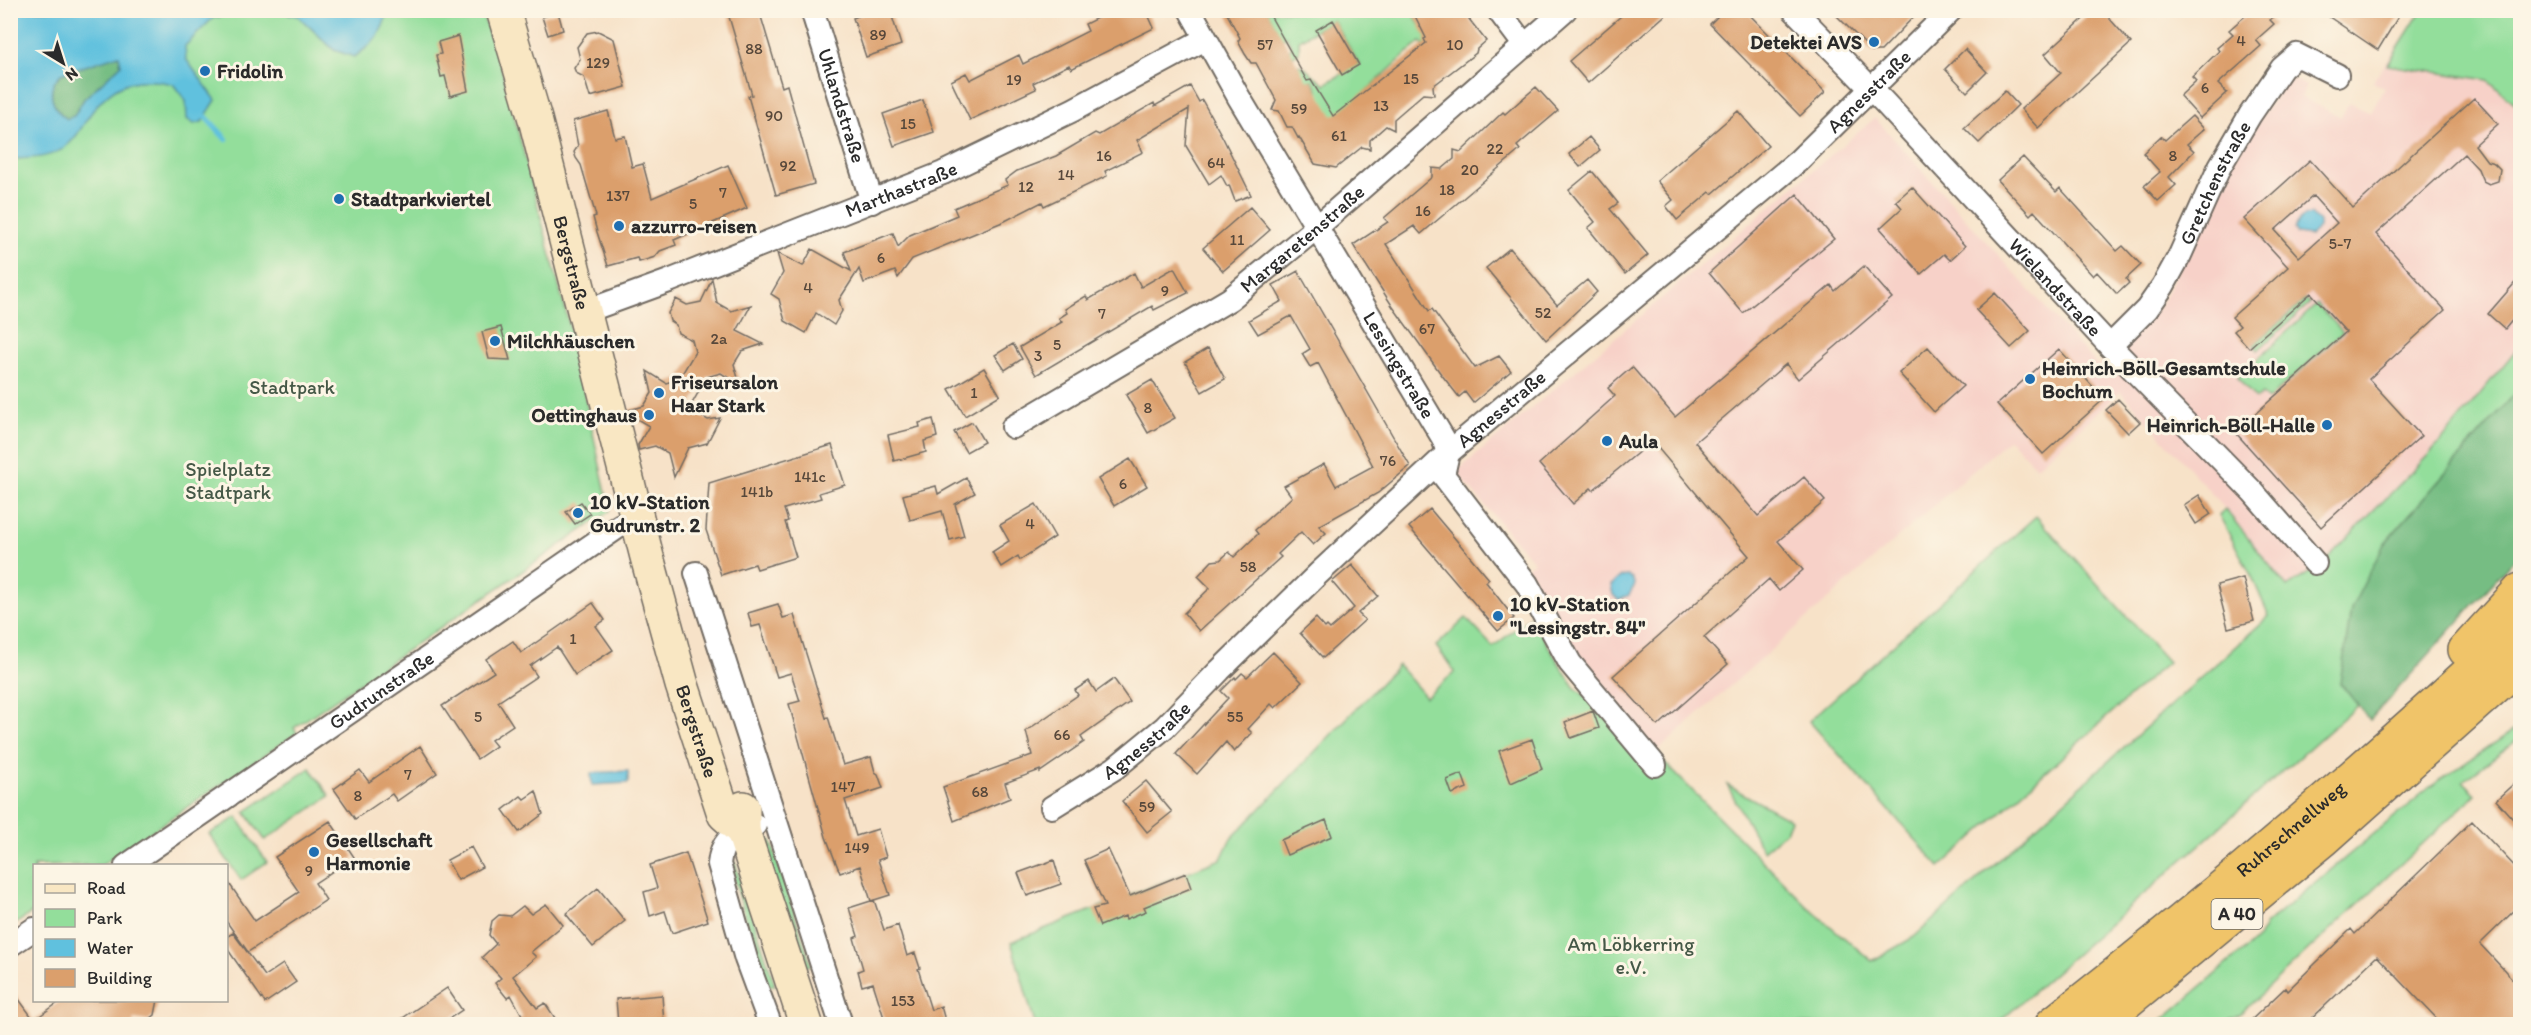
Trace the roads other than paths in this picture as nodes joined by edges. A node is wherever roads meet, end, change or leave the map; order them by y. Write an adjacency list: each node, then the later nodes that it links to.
1 (503, 10): 14 (street, Bergstraße)
2 (812, 10): 12 (street, Uhlandstraße)
3 (1190, 10): 8 (street, Lessingstraße)
4 (1498, 10): 9 (street)
5 (1565, 10): 9 (street, Margaretenstraße)
6 (1794, 10): 11 (street, Wielandstraße)
7 (1951, 10): 11 (street, Agnesstraße)
8 (1205, 39): 12 (street, Marthastraße); 13 (street, Lessingstraße)
9 (1525, 46): 13 (street, Margaretenstraße)
10 (2337, 75): 15 (street, Gretchenstraße)
11 (1872, 90): 15 (street, Wielandstraße); 17 (street, Agnesstraße)
12 (872, 202): 14 (street, Marthastraße)
13 (1316, 228): 16 (street, Margaretenstraße); 17 (street, Lessingstraße)
14 (584, 312): 18 (street, Bergstraße)
15 (2110, 346): 19 (street, Wielandstraße)
16 (1013, 427)
17 (1448, 453): 26 (street, Lessingstraße); 27 (street, Agnesstraße)
18 (638, 518): 29 (street, Bergstraße); 30 (street, Gudrunstraße)
19 (2315, 563)
20 (696, 573): 28 (street)
21 (2520, 590): 25 (highway)
22 (2520, 625): 25 (highway, Ruhrschnellweg / A 40)
23 (2520, 665): 25 (highway, Ruhrschnellweg / A 40)
24 (2520, 695): 25 (highway)
25 (2395, 760): 36 (highway, Ruhrschnellweg / A 40); 37 (highway, Ruhrschnellweg / A 40)
26 (1655, 765)
27 (1052, 807)
28 (772, 816): 29 (street); 35 (street)
29 (743, 831): 33 (street); 34 (street, Bergstraße)
30 (129, 864)
31 (33, 929): 32 (street)
32 (10, 945)
33 (770, 1024)
34 (806, 1024)
35 (841, 1024)
36 (2052, 1024)
37 (2100, 1024)

